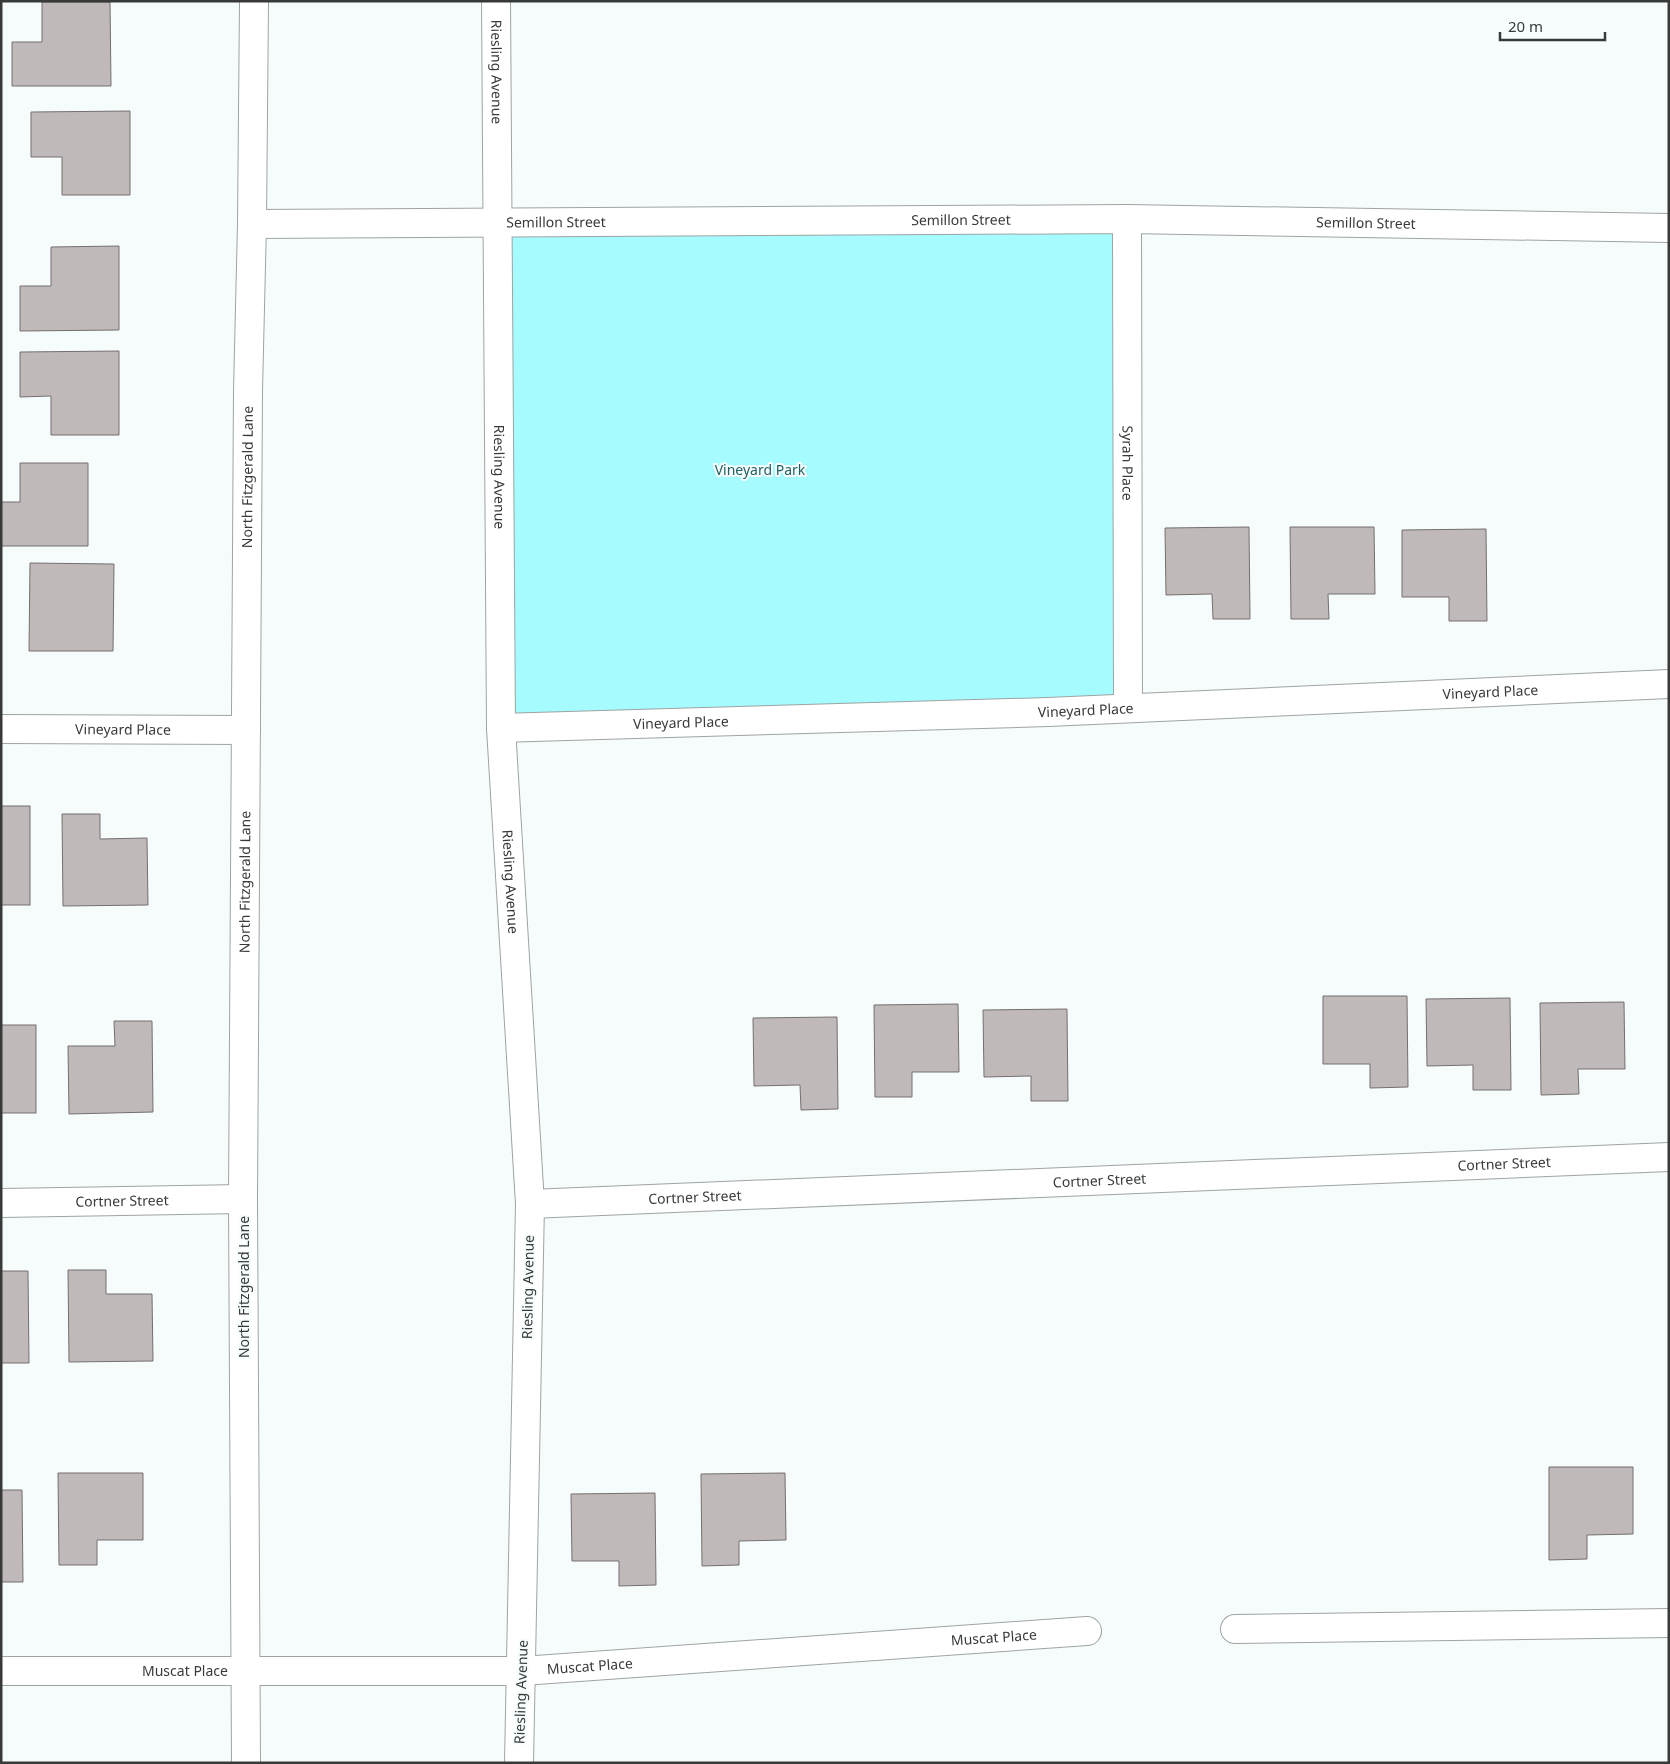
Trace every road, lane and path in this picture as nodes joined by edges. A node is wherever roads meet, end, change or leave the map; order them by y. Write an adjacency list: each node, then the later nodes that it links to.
1 (254, 1): 5 (street, North Fitzgerald Lane)
2 (496, 1): 4 (street, Riesling Avenue)
3 (1127, 219): 4 (street, Semillon Street); 6 (street, Semillon Street); 8 (street, Syrah Place)
4 (498, 222): 5 (street, Semillon Street); 9 (street, Riesling Avenue)
5 (252, 224): 11 (street, North Fitzgerald Lane)
6 (1669, 228)
7 (1669, 684): 8 (street, Vineyard Place)
8 (1128, 708): 9 (street, Vineyard Place)
9 (501, 728): 15 (street, Riesling Avenue)
10 (1, 729): 11 (street, Vineyard Place)
11 (246, 730): 13 (street, North Fitzgerald Lane)
12 (1669, 1157): 15 (street, Cortner Street)
13 (243, 1199): 14 (street, Cortner Street); 19 (street, North Fitzgerald Lane)
14 (1, 1203)
15 (530, 1204): 21 (street, Riesling Avenue)
16 (1669, 1623): 17 (street)
17 (1235, 1628)
18 (1087, 1632): 21 (street, Muscat Place)
19 (247, 1670): 20 (street, Muscat Place); 21 (street, Muscat Place); 22 (street, North Fitzgerald Lane)
20 (1, 1671)
21 (522, 1672): 23 (street, Riesling Avenue)
22 (246, 1763)
23 (519, 1763)

